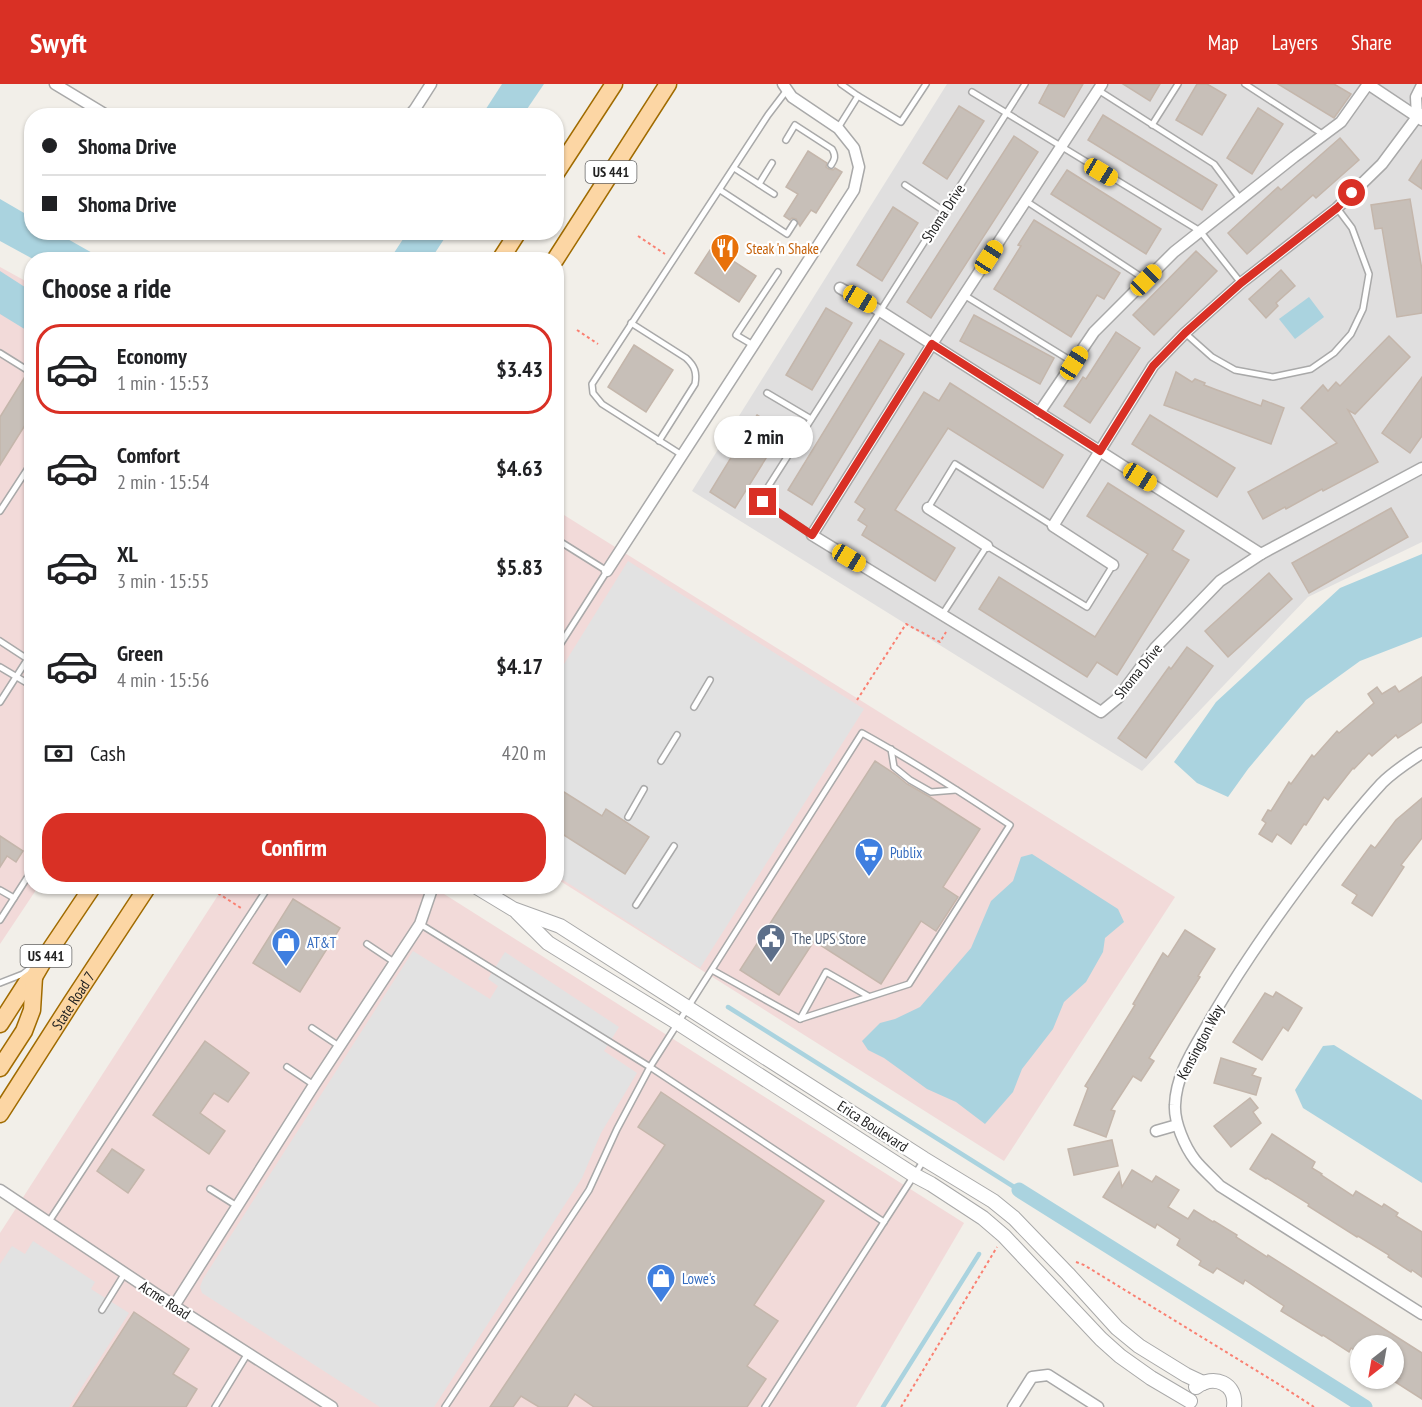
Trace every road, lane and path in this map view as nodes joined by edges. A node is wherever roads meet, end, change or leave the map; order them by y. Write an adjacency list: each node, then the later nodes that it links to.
1 (55, 84): 16 (street)
2 (431, 84): 17 (street)
3 (614, 84): 25 (main road, US 441)
4 (668, 84): 40 (main road, US 441)
5 (841, 84): 15 (lane)
6 (926, 84): 15 (lane)
7 (1025, 84): 18 (lane, Shoma Drive)
8 (1178, 84): 20 (lane)
9 (1245, 84): 22 (lane)
10 (1368, 84): 19 (street); 22 (street)
11 (1422, 86): 19 (street)
12 (785, 87): 21 (street); 28 (lane)
13 (1100, 87): 20 (lane); 24 (street)
14 (972, 92): 18 (lane)
15 (858, 96): 21 (lane)
16 (95, 108)
17 (416, 108)
18 (1007, 114): 24 (lane); 36 (lane, Shoma Drive)
19 (1420, 117): 35 (street)
20 (1152, 125): 33 (lane)
21 (838, 128): 53 (street)
22 (1324, 135): 33 (street)
23 (786, 140): 27 (lane)
24 (1061, 148): 34 (street); 38 (lane)
25 (564, 161)
26 (772, 163): 29 (lane)
27 (831, 165)
28 (734, 168): 29 (lane); 31 (lane)
29 (759, 184): 32 (lane)
30 (905, 185): 36 (lane)
31 (720, 190): 37 (lane); 48 (lane)
32 (774, 194)
33 (1240, 199): 38 (street)
34 (1026, 201): 43 (lane); 46 (street)
35 (1337, 208): 44 (street); 50 (lane)
36 (944, 211): 47 (lane, Shoma Drive)
37 (794, 223)
38 (1200, 231): 43 (street); 44 (lane)
39 (638, 236): 41 (path)
40 (560, 252)
41 (665, 254)
42 (778, 272): 53 (lane)
43 (1146, 280): 55 (street)
44 (1241, 283): 50 (street)
45 (840, 288): 47 (street)
46 (964, 295): 52 (street); 55 (lane)
47 (880, 311): 52 (street); 59 (lane, Shoma Drive)
48 (631, 323): 60 (lane); 60 (lane)
49 (577, 330): 51 (path)
50 (1185, 333): 61 (street)
51 (598, 344)
52 (932, 344): 58 (street); 68 (street)
53 (753, 345): 62 (street)
54 (0, 353): 56 (lane)
55 (1074, 363): 58 (street)
56 (24, 368)
57 (767, 393): 59 (lane)
58 (1039, 412): 61 (street)
59 (811, 419): 68 (lane, Shoma Drive)
60 (659, 441): 62 (lane)
61 (1100, 451): 67 (street); 71 (street)
62 (682, 455): 73 (street)
63 (1422, 468): 71 (street, Shoma Drive)
64 (24, 474): 66 (lane)
65 (928, 508): 67 (lane); 70 (street)
66 (0, 512)
67 (1053, 526): 72 (street)
68 (812, 535): 74 (street, Shoma Drive)
69 (564, 544): 73 (lane)
70 (987, 546): 72 (lane); 74 (lane)
71 (1261, 554): 75 (street, Shoma Drive)
72 (1113, 565)
73 (607, 571): 76 (lane)
74 (942, 615): 75 (street, Shoma Drive)
75 (953, 621): 84 (path)
76 (564, 638)
77 (0, 641): 78 (lane)
78 (24, 657)
79 (0, 667): 81 (lane)
80 (24, 667): 81 (lane)
81 (16, 677): 83 (lane); 85 (lane)
82 (711, 680): 86 (lane)
83 (24, 682)
84 (857, 700)
85 (0, 702)
86 (694, 707)
87 (677, 735): 90 (lane)
88 (891, 749): 92 (lane); 92 (lane); 112 (lane)
89 (1422, 753): 127 (street, Kensington Way)
90 (661, 761)
91 (645, 789): 93 (lane)
92 (957, 790): 115 (lane)
93 (628, 817)
94 (674, 846): 104 (lane)
95 (24, 882): 103 (lane)
96 (0, 890): 103 (lane)
97 (88, 894): 110 (main road, US 441)
98 (142, 894): 126 (main road, State Road 7 / US 441)
99 (219, 894): 105 (path)
100 (264, 894): 135 (lane)
101 (431, 894): 108 (street)
102 (488, 894): 106 (street, Erica Boulevard)
103 (14, 898): 107 (lane)
104 (636, 905)
105 (241, 908)
106 (513, 909): 116 (street, Erica Boulevard); 118 (street, Erica Boulevard)
107 (0, 920)
108 (420, 924): 111 (street); 123 (lane)
109 (367, 944): 111 (lane)
110 (48, 953): 113 (main road, US 441); 114 (lane)
111 (394, 962): 121 (street)
112 (712, 970): 116 (lane); 117 (lane)
113 (34, 977): 119 (main road, US 441); 124 (main road)
114 (0, 983)
115 (868, 996): 117 (lane); 117 (lane)
116 (688, 1008): 118 (lane); 129 (street, Erica Boulevard)
117 (800, 1019)
118 (678, 1023): 123 (lane); 130 (street, Erica Boulevard)
119 (0, 1024)
120 (312, 1028): 121 (lane)
121 (339, 1046): 125 (street)
122 (287, 1067): 125 (lane)
123 (650, 1067): 134 (lane); 148 (lane)
124 (0, 1068)
125 (314, 1084): 133 (street)
126 (0, 1114)
127 (1176, 1125): 128 (street); 141 (street, Kensington Way)
128 (1156, 1131)
129 (924, 1159): 130 (lane); 137 (street, Erica Boulevard)
130 (914, 1175): 134 (lane); 136 (street, Erica Boulevard)
131 (210, 1189): 133 (lane)
132 (0, 1190): 135 (street, Acme Road)
133 (237, 1206): 139 (street)
134 (884, 1222): 149 (lane)
135 (48, 1223): 138 (street, Acme Road)
136 (1004, 1236): 144 (street, Erica Boulevard); 150 (path)
137 (1050, 1255): 143 (street, Erica Boulevard); 153 (path)
138 (125, 1273): 139 (street, Acme Road); 140 (lane)
139 (174, 1306): 142 (street, Acme Road)
140 (102, 1310)
141 (1422, 1314)
142 (248, 1353): 146 (lane); 147 (street, Acme Road)
143 (1203, 1383): 144 (street); 145 (street, Erica Boulevard)
144 (1191, 1404)
145 (1237, 1406)
146 (215, 1407)
147 (332, 1407)
148 (445, 1407)
149 (765, 1407)
150 (901, 1407)
151 (1013, 1407): 152 (street)
152 (1098, 1407)
153 (1314, 1407)

